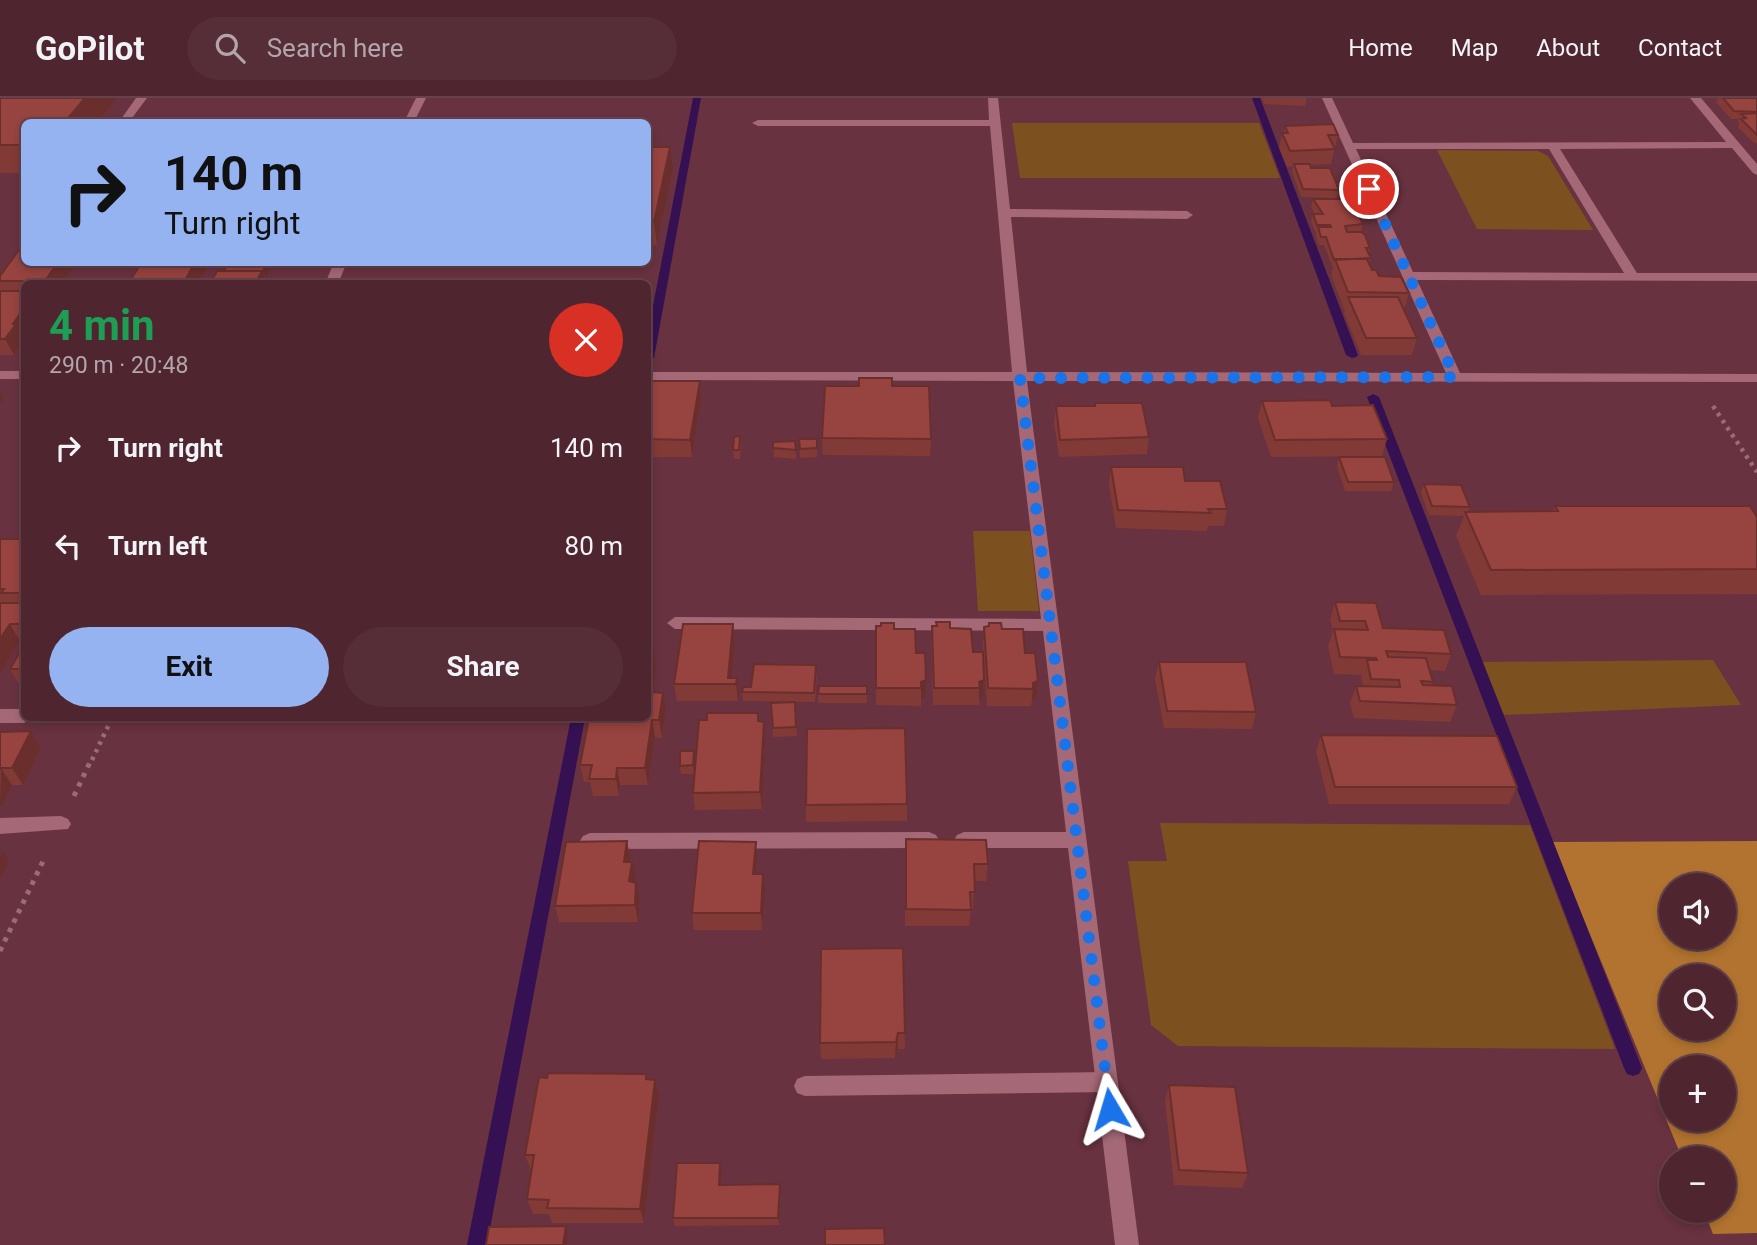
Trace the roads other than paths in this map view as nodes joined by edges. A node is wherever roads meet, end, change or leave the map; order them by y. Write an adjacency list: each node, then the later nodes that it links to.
1 (142, 98): 6 (street)
2 (421, 98): 7 (street)
3 (993, 98): 8 (street)
4 (1327, 98): 12 (street)
5 (1695, 98): 11 (street)
6 (126, 119)
7 (410, 119)
8 (995, 123): 9 (street); 14 (street)
9 (758, 124)
10 (1552, 145): 11 (street); 12 (street); 17 (street)
11 (1735, 145): 13 (street)
12 (1349, 146): 16 (street)
13 (1757, 171)
14 (1004, 213): 15 (street); 23 (street)
15 (1187, 215)
16 (1409, 276): 17 (street); 22 (street)
17 (1633, 277): 18 (street)
18 (1757, 277)
19 (0, 375): 20 (street)
20 (21, 375)
21 (651, 376): 23 (street)
22 (1455, 377): 23 (street); 24 (street)
23 (1020, 378): 26 (street)
24 (1757, 378)
25 (675, 623): 26 (street)
26 (1051, 625): 31 (street)
27 (0, 716): 28 (street)
28 (21, 716)
29 (61, 824): 30 (street)
30 (0, 826)
31 (1077, 840): 32 (street); 33 (street)
32 (590, 841)
33 (1107, 1082): 34 (street); 35 (street)
34 (805, 1086)
35 (1127, 1245)

